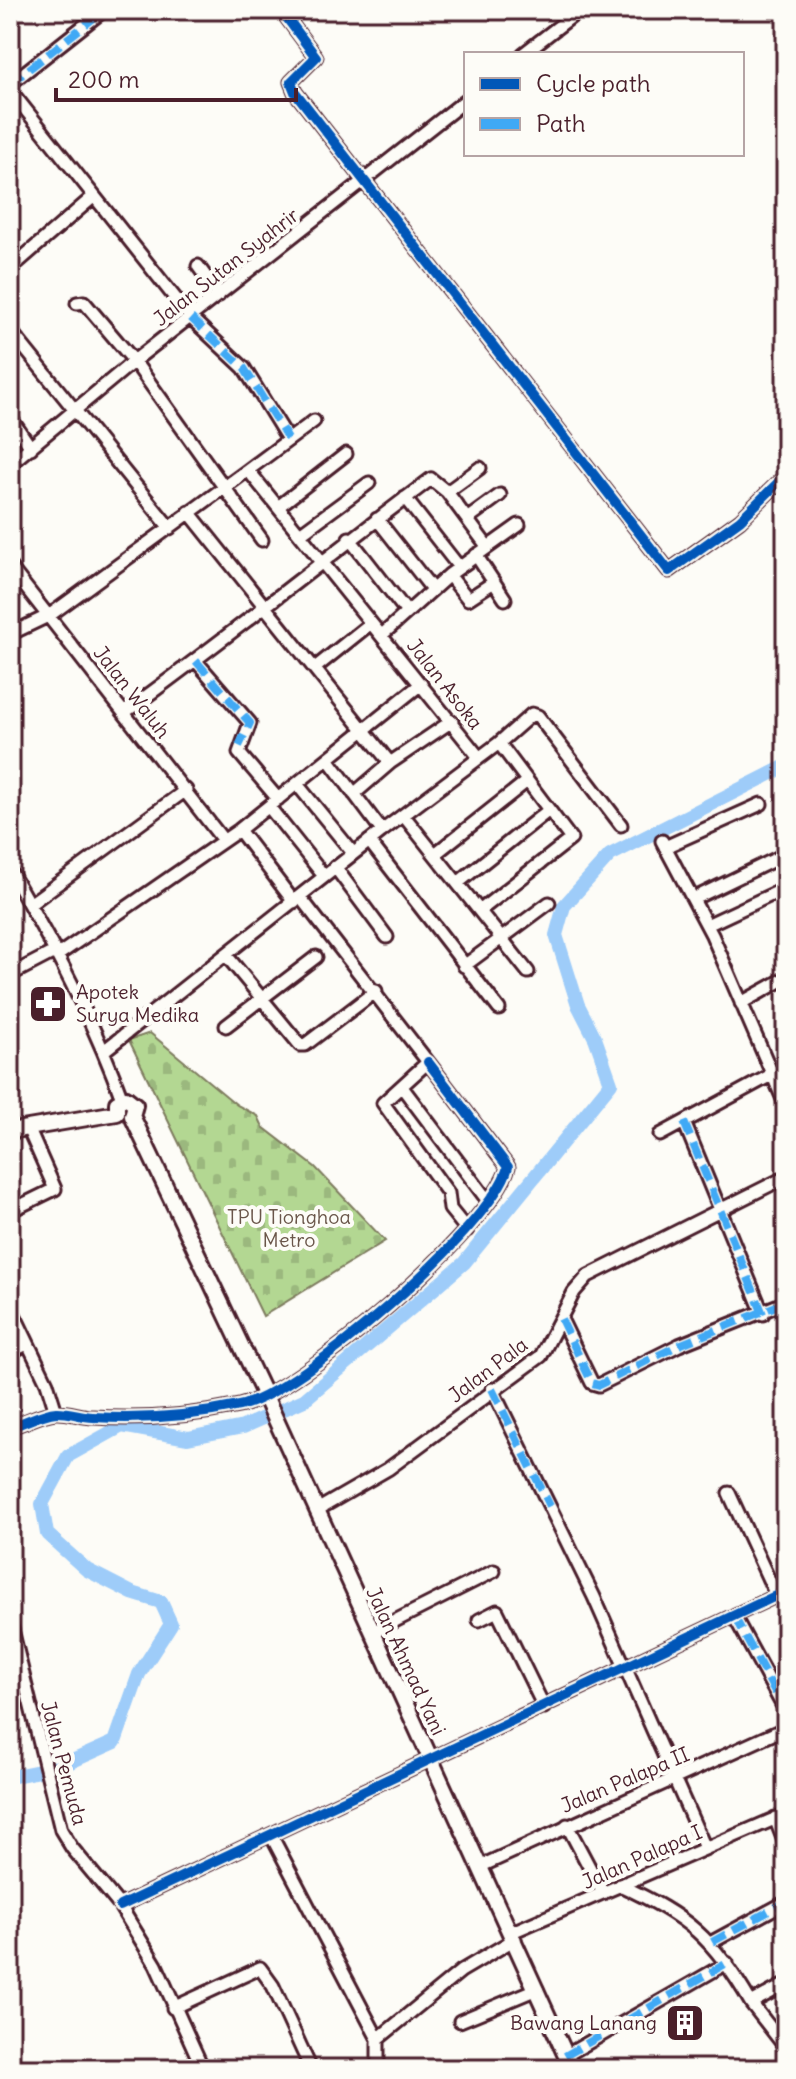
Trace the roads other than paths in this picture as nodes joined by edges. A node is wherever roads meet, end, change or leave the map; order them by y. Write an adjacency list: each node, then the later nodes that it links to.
1 (104, 10): 5 (street)
2 (281, 10): 8 (street)
3 (580, 10): 4 (street)
4 (526, 52)
5 (10, 84)
6 (10, 90): 9 (street)
7 (464, 102): 8 (street, Jalan Sutan Syahrir)
8 (366, 181): 12 (street, Jalan Sutan Syahrir); 26 (street)
9 (93, 197): 11 (street); 14 (street)
10 (198, 266): 12 (street)
11 (10, 269)
12 (219, 295): 14 (street, Jalan Sutan Syahrir)
13 (77, 303): 16 (street)
14 (191, 318): 16 (street, Jalan Sutan Syahrir); 20 (street)
15 (10, 330): 17 (street)
16 (134, 361): 17 (street, Jalan Sutan Syahrir); 28 (street)
17 (74, 411): 21 (street, Jalan Sutan Syahrir); 37 (street)
18 (10, 417): 21 (street)
19 (314, 421): 20 (street)
20 (288, 439): 25 (street)
21 (31, 448): 23 (street, Jalan Sutan Syahrir)
22 (346, 454): 32 (street)
23 (10, 464)
24 (480, 468): 29 (street)
25 (248, 470): 28 (street); 32 (street, Jalan Asoka)
26 (786, 475)
27 (369, 483): 38 (street)
28 (223, 487): 33 (street); 40 (street)
29 (447, 492): 31 (street); 35 (street)
30 (500, 495): 35 (street)
31 (405, 498): 34 (street); 45 (street)
32 (278, 507): 38 (street, Jalan Asoka)
33 (189, 512): 37 (street); 49 (street)
34 (377, 519): 39 (street); 47 (street)
35 (467, 519): 41 (street)
36 (519, 525): 41 (street)
37 (170, 528): 51 (street)
38 (300, 534): 43 (street, Jalan Asoka)
39 (349, 538): 43 (street); 50 (street)
40 (262, 540)
41 (487, 546): 42 (street)
42 (476, 555): 45 (street); 46 (street)
43 (322, 561): 49 (street); 52 (street, Jalan Asoka)
44 (10, 567): 51 (street, Jalan Waluh)
45 (454, 571): 46 (street); 47 (street)
46 (494, 582): 48 (street)
47 (432, 589): 50 (street)
48 (505, 599)
49 (265, 607): 55 (street); 56 (street)
50 (406, 611): 54 (street)
51 (50, 615): 53 (street); 58 (street, Jalan Waluh)
52 (371, 623): 54 (street, Jalan Asoka); 56 (street)
53 (10, 634)
54 (383, 634): 57 (street, Jalan Asoka)
55 (196, 661): 58 (street); 69 (street)
56 (315, 668): 60 (street)
57 (421, 684): 59 (street, Jalan Asoka); 60 (street)
58 (125, 712): 67 (street, Jalan Waluh)
59 (452, 721): 62 (street, Jalan Asoka); 64 (street)
60 (365, 731): 63 (street); 64 (street)
61 (499, 743): 62 (street); 65 (street); 73 (street)
62 (478, 756): 72 (street)
63 (329, 760): 66 (street); 68 (street)
64 (390, 763): 68 (street)
65 (527, 781): 71 (street); 79 (street)
66 (297, 784): 69 (street); 78 (street)
67 (186, 790): 76 (street, Jalan Waluh); 89 (street)
68 (354, 794): 75 (street)
69 (273, 803): 74 (street); 83 (street)
70 (761, 804): 87 (street)
71 (549, 810): 84 (street); 90 (street)
72 (404, 816): 75 (street); 79 (street)
73 (621, 825)
74 (239, 830): 76 (street); 86 (street)
75 (382, 831): 77 (street)
76 (223, 840): 94 (street)
77 (369, 841): 78 (street); 97 (street)
78 (353, 853): 81 (street)
79 (435, 854): 84 (street)
80 (786, 854): 87 (street)
81 (335, 867): 83 (street); 93 (street)
82 (10, 871): 89 (street)
83 (324, 876): 86 (street)
84 (459, 882): 90 (street)
85 (786, 888): 91 (street)
86 (297, 899): 95 (street); 101 (street)
87 (693, 899): 91 (street)
88 (549, 903): 92 (street)
89 (30, 904): 94 (street)
90 (482, 909): 92 (street)
91 (707, 925): 103 (street)
92 (500, 936): 97 (street); 98 (street)
93 (387, 937)
94 (57, 953): 99 (street); 106 (street)
95 (226, 955): 102 (street); 106 (street)
96 (316, 957): 102 (street)
97 (464, 966): 104 (street)
98 (528, 972)
99 (10, 975)
100 (786, 978): 103 (street)
101 (376, 991): 102 (street); 107 (street)
102 (261, 998): 105 (street)
103 (741, 1003): 109 (street)
104 (499, 1009)
105 (226, 1026)
106 (105, 1050): 111 (street)
107 (428, 1062): 110 (street); 120 (street)
108 (786, 1067): 109 (street)
109 (772, 1074): 112 (street); 115 (street)
110 (402, 1087): 120 (street); 123 (street)
111 (122, 1099): 113 (main road); 114 (main road)
112 (786, 1106)
113 (117, 1113): 114 (main road); 116 (main road)
114 (132, 1116): 131 (main road, Jalan Ahmad Yani)
115 (684, 1122): 118 (street); 121 (street)
116 (28, 1128): 117 (main road); 122 (street)
117 (10, 1131)
118 (660, 1135)
119 (786, 1177): 121 (street, Jalan Pala)
120 (488, 1201): 123 (street)
121 (722, 1208): 126 (street); 127 (street, Jalan Pala)
122 (10, 1211)
123 (467, 1230): 131 (street)
124 (786, 1302): 126 (street)
125 (10, 1306): 128 (street)
126 (763, 1314): 127 (street)
127 (561, 1319): 130 (street, Jalan Pala)
128 (27, 1344): 129 (street); 132 (street)
129 (10, 1352)
130 (492, 1389): 135 (street, Jalan Pala); 142 (street)
131 (268, 1401): 132 (street); 135 (main road, Jalan Ahmad Yani)
132 (56, 1412): 133 (street)
133 (10, 1427)
134 (729, 1493): 137 (street)
135 (317, 1510): 141 (main road, Jalan Ahmad Yani)
136 (494, 1571): 141 (street)
137 (781, 1593): 138 (street)
138 (734, 1616): 142 (street); 144 (street)
139 (479, 1620): 143 (street)
140 (10, 1621): 157 (street, Jalan Pemuda)
141 (373, 1632): 146 (main road, Jalan Ahmad Yani)
142 (626, 1669): 143 (street); 147 (street)
143 (544, 1707): 146 (street)
144 (786, 1712)
145 (786, 1728): 147 (street, Jalan Palapa II)
146 (431, 1758): 150 (street); 153 (main road, Jalan Ahmad Yani)
147 (672, 1779): 149 (street, Jalan Palapa II); 152 (street)
148 (780, 1816): 151 (street); 152 (street, Jalan Palapa I)
149 (567, 1825): 153 (street, Jalan Palapa II); 155 (street)
150 (271, 1835): 157 (street); 166 (street)
151 (786, 1846)
152 (705, 1848): 154 (street, Jalan Palapa I)
153 (479, 1867): 158 (main road, Jalan Ahmad Yani)
154 (620, 1885): 155 (street, Jalan Palapa I); 159 (street)
155 (603, 1893): 158 (street, Jalan Palapa I)
156 (786, 1902): 159 (street)
157 (120, 1906): 164 (street, Jalan Pemuda)
158 (514, 1935): 162 (main road, Jalan Ahmad Yani); 166 (street, Jalan Palapa I)
159 (712, 1942): 160 (street)
160 (727, 1963): 163 (street); 168 (street)
161 (786, 1984): 163 (street)
162 (537, 1989): 165 (street); 168 (main road, Jalan Ahmad Yani)
163 (751, 2003): 167 (street)
164 (173, 2008): 169 (street, Jalan Pemuda); 170 (street)
165 (460, 2021)
166 (378, 2039): 171 (street)
167 (786, 2048)
168 (569, 2062)
169 (203, 2069)
170 (311, 2069)
171 (378, 2069)

